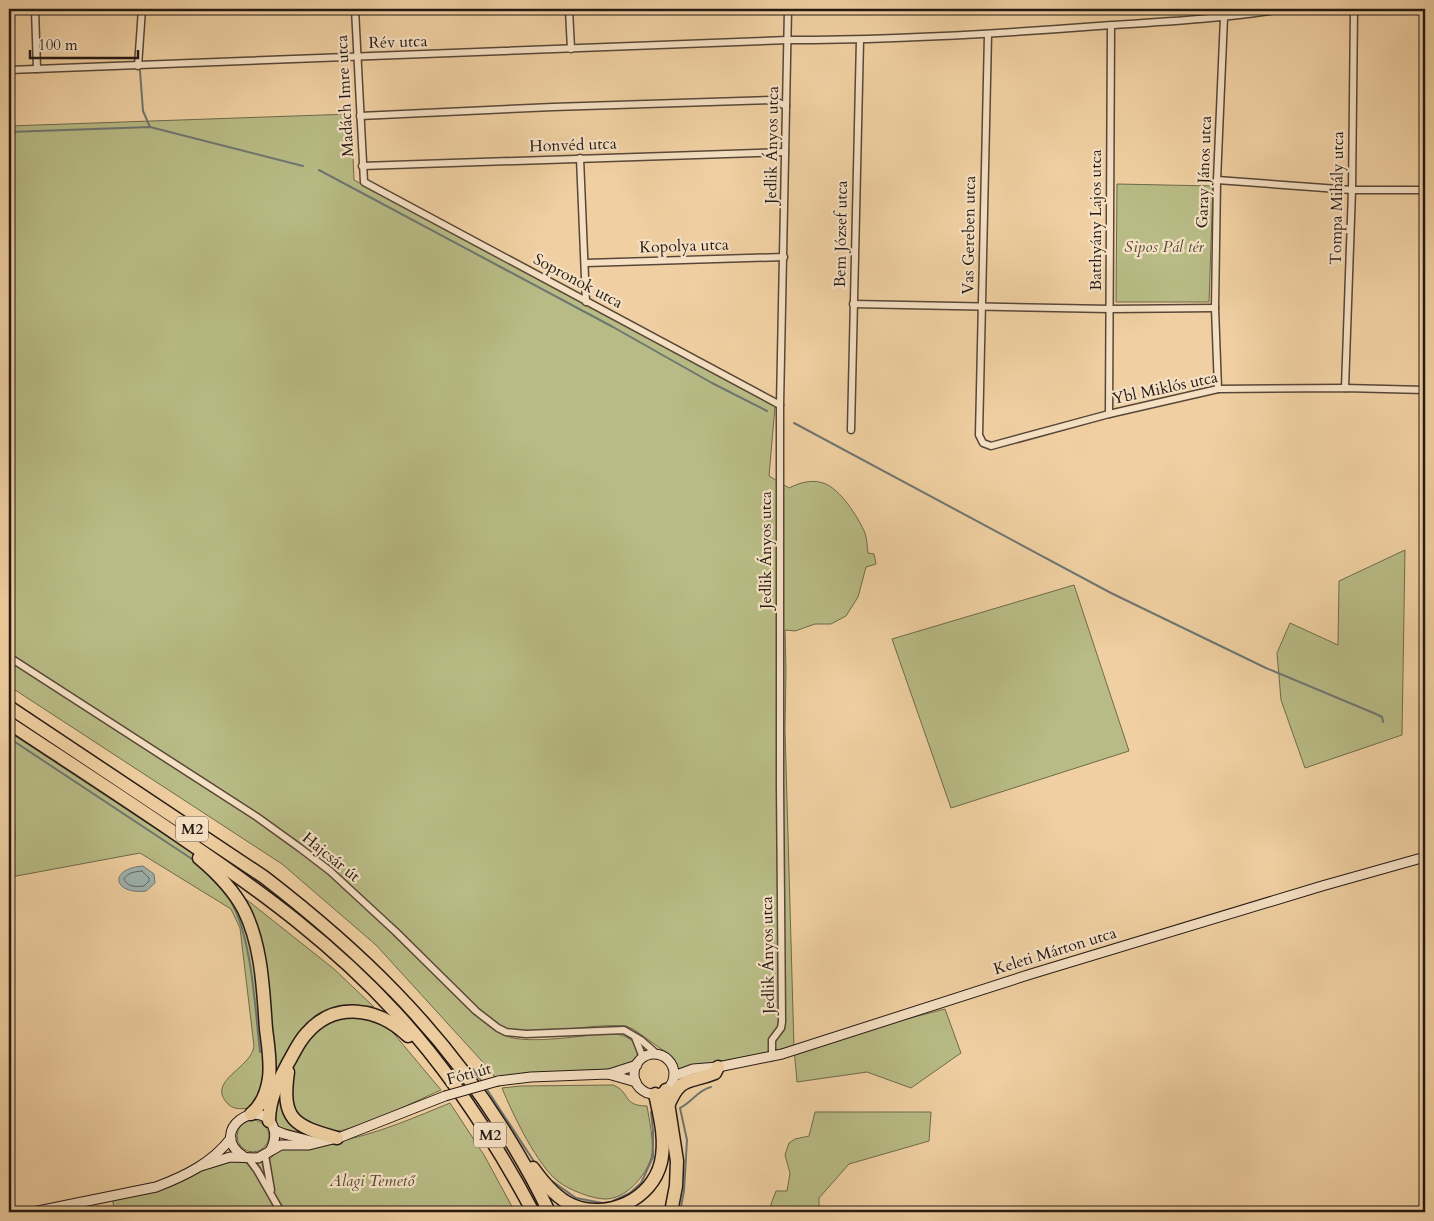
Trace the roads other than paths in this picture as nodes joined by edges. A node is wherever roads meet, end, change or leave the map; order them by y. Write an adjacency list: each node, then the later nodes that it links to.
1 (35, 9): 16 (street)
2 (142, 9): 15 (street)
3 (355, 9): 14 (street, Madách Imre utca)
4 (569, 9): 13 (street)
5 (788, 9): 11 (street, Jedlik Ányos utca)
6 (1283, 9): 8 (street, Rév utca)
7 (1354, 9): 25 (street, Tompa Mihály utca)
8 (1224, 17): 9 (street, Rév utca); 23 (street, Garay János utca)
9 (1111, 26): 10 (street, Rév utca); 33 (street, Batthyány Lajos utca)
10 (988, 34): 12 (street, Rév utca); 31 (street, Vas Gereben utca)
11 (788, 40): 12 (street, Rév utca); 13 (street, Rév utca); 18 (street, Jedlik Ányos utca)
12 (860, 40): 30 (street, Bem József utca)
13 (571, 49): 14 (street, Rév utca)
14 (357, 58): 15 (street, Rév utca); 19 (street, Madách Imre utca)
15 (138, 66): 16 (street, Rév utca)
16 (37, 69): 17 (street, Rév utca)
17 (9, 70)
18 (786, 106): 19 (street); 20 (street, Jedlik Ányos utca)
19 (360, 116): 22 (street, Madách Imre utca)
20 (785, 152): 21 (street, Honvéd utca); 27 (street, Jedlik Ányos utca)
21 (580, 158): 22 (street, Honvéd utca); 28 (street)
22 (362, 166): 24 (street, Madách Imre utca)
23 (1217, 180): 25 (street); 32 (street, Garay János utca)
24 (364, 182): 29 (street, Sopronok utca)
25 (1352, 190): 26 (street); 35 (street, Tompa Mihály utca)
26 (1425, 190)
27 (784, 256): 28 (street, Kopolya utca); 37 (street, Jedlik Ányos utca)
28 (586, 263): 29 (street)
29 (586, 302): 37 (street, Sopronok utca)
30 (853, 304): 31 (street); 39 (street, Bem József utca)
31 (981, 307): 33 (street); 40 (street, Vas Gereben utca)
32 (1215, 308): 33 (street); 34 (street, Garay János utca)
33 (1110, 309): 38 (street, Batthyány Lajos utca)
34 (1218, 388): 35 (street, Ybl Miklós utca); 38 (street, Ybl Miklós utca)
35 (1345, 388): 36 (street, Ybl Miklós utca)
36 (1425, 390)
37 (780, 404): 48 (street, Jedlik Ányos utca)
38 (1109, 414): 40 (street, Ybl Miklós utca)
39 (851, 430)
40 (979, 435)
41 (9, 656): 46 (street, Hajcsár út)
42 (9, 707): 63 (highway, M2)
43 (9, 724): 44 (highway, M2)
44 (148, 815): 50 (highway, M2); 58 (highway)
45 (1425, 857): 48 (main road, Keleti Márton utca)
46 (635, 1036): 47 (street, Hajcsár út); 51 (street)
47 (658, 1055): 51 (main road); 53 (main road)
48 (772, 1057): 52 (main road, Keleti Márton utca)
49 (289, 1062): 50 (highway); 59 (highway); 61 (highway)
50 (438, 1062): 72 (highway, M2)
51 (640, 1062): 54 (main road); 55 (main road)
52 (718, 1067): 53 (main road, Keleti Márton utca); 57 (highway)
53 (673, 1072): 56 (main road)
54 (608, 1074): 55 (main road, Fóti út); 61 (main road, Fóti út, bridge)
55 (636, 1082): 56 (main road)
56 (660, 1092): 57 (highway); 63 (highway)
57 (668, 1106): 74 (highway)
58 (251, 1114): 59 (main road); 60 (main road)
59 (272, 1126): 62 (main road); 64 (main road)
60 (231, 1138): 66 (main road); 67 (main road)
61 (337, 1138): 62 (main road, Fóti út)
62 (317, 1142): 64 (main road, Fóti út)
63 (513, 1146): 73 (highway, M2)
64 (267, 1153): 66 (main road); 68 (street)
65 (9, 1156): 69 (street)
66 (246, 1157): 67 (main road); 68 (street)
67 (201, 1166): 70 (main road)
68 (271, 1194): 71 (street)
69 (10, 1212)
70 (33, 1212)
71 (281, 1212)
72 (533, 1212)
73 (549, 1212)
74 (671, 1212)

